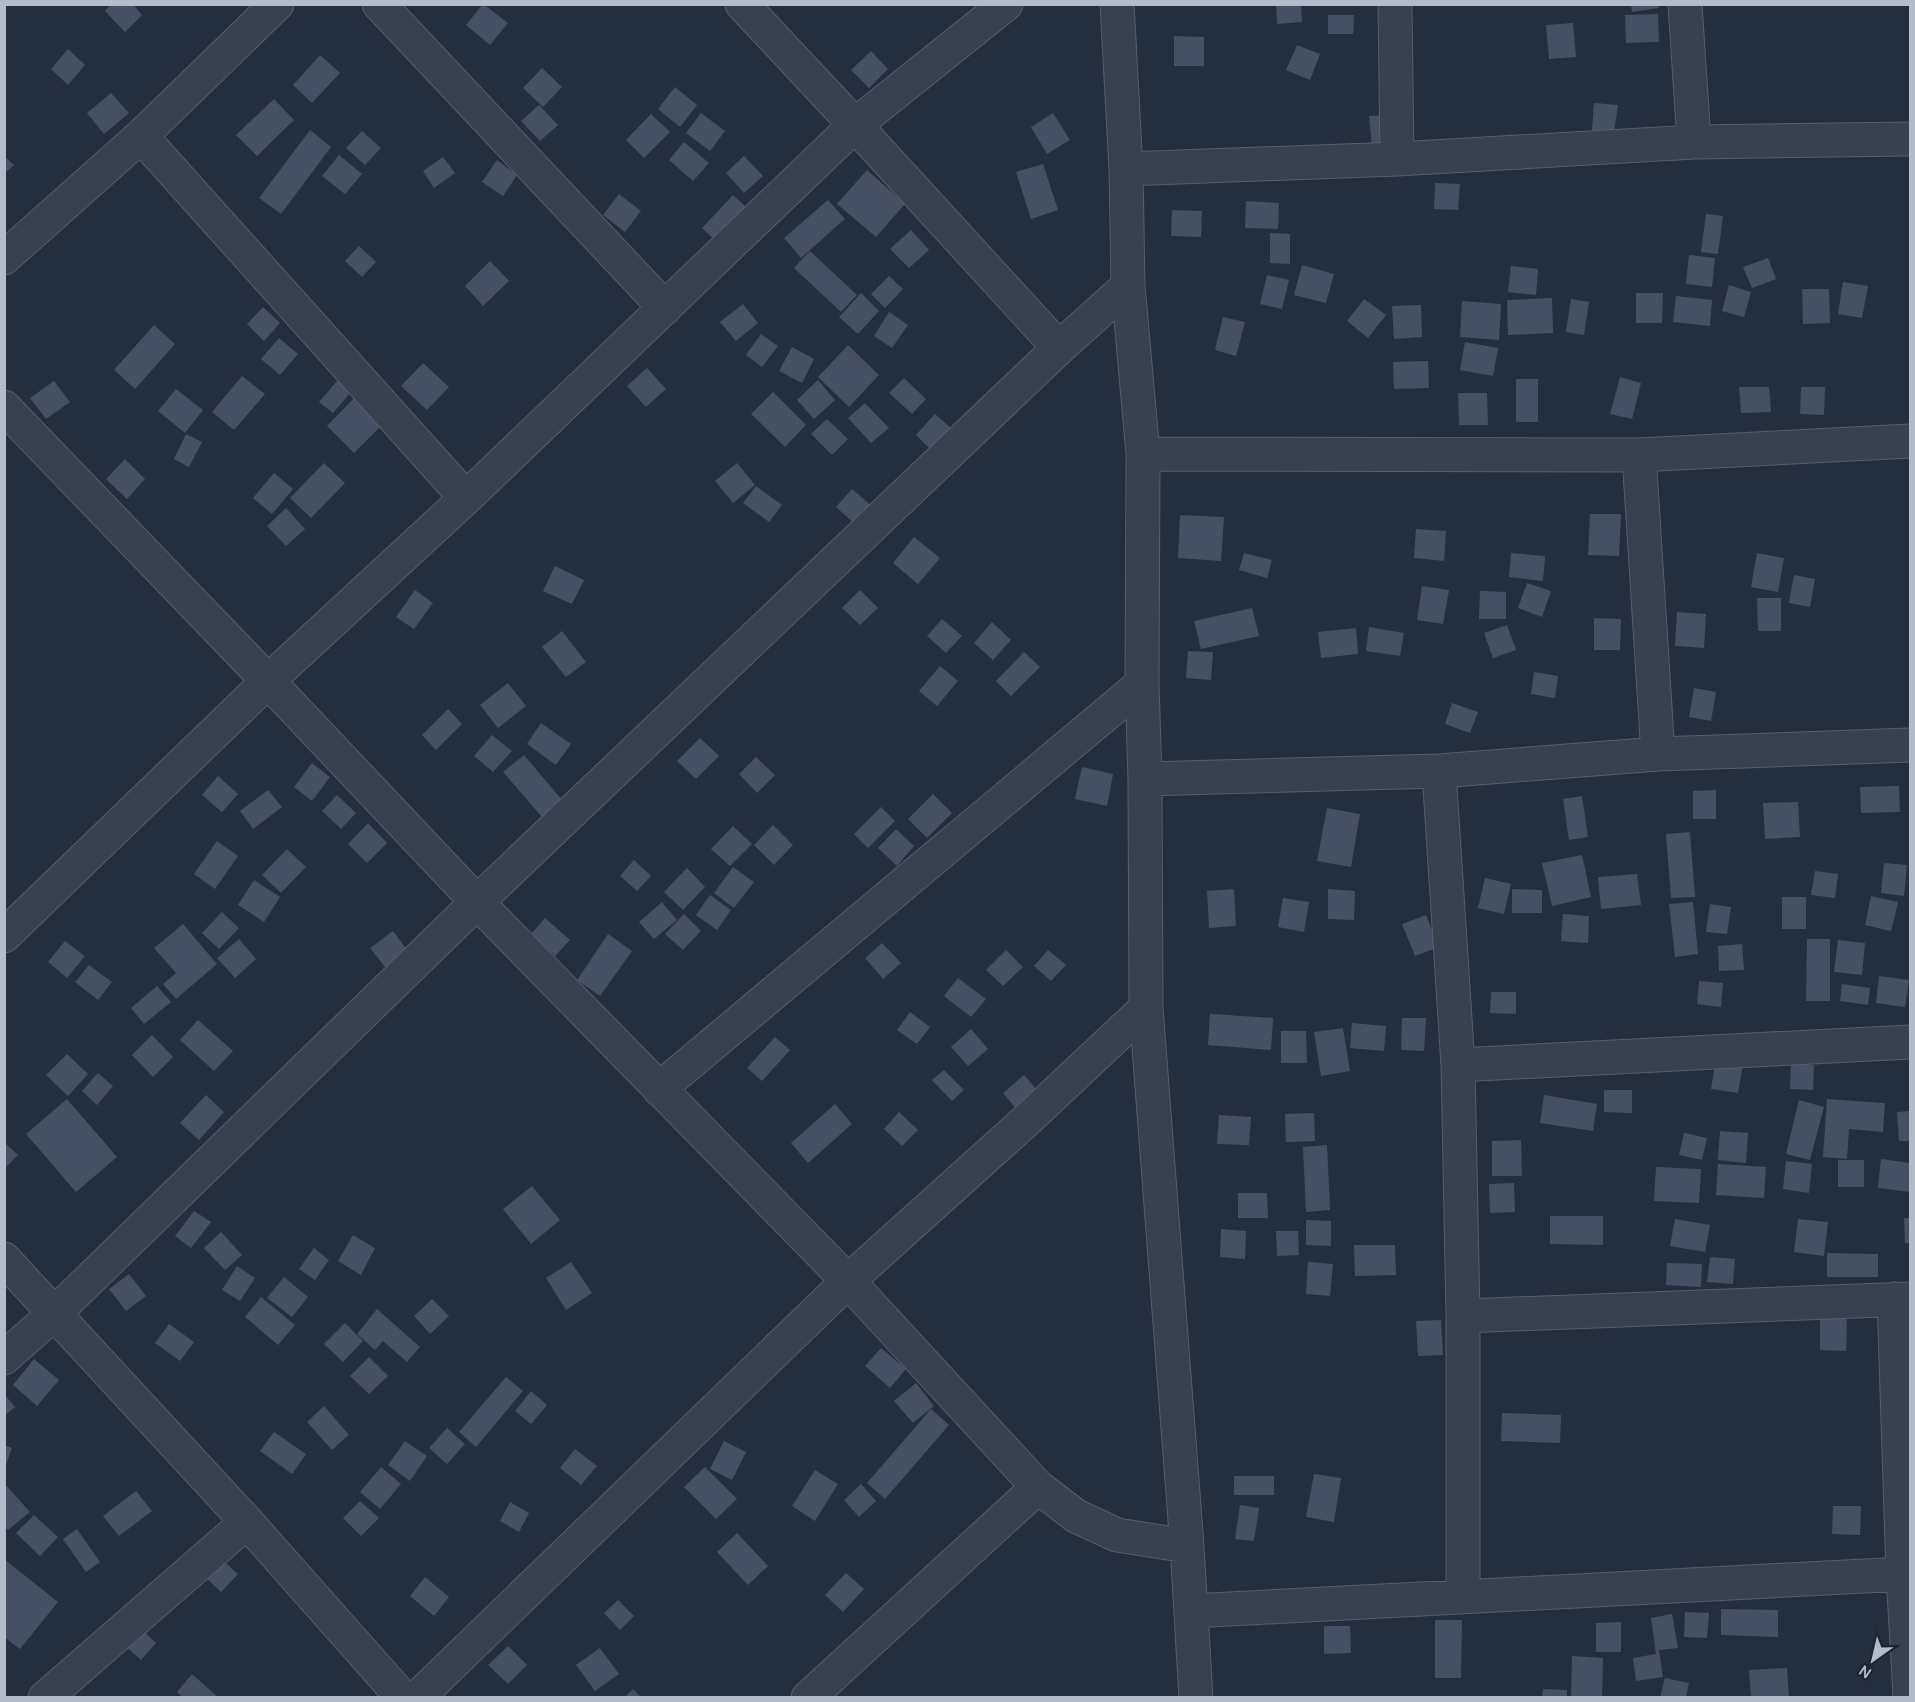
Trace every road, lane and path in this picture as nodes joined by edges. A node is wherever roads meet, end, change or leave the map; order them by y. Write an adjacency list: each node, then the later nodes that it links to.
1 (277, 4): 9 (street)
2 (380, 4): 16 (street)
3 (742, 4): 8 (street)
4 (1005, 4): 8 (street)
5 (1118, 4): 13 (street)
6 (1395, 4): 12 (street)
7 (1685, 4): 11 (street)
8 (855, 125): 16 (street); 17 (street)
9 (141, 136): 14 (street); 22 (street)
10 (1911, 139): 11 (street)
11 (1694, 142): 12 (street)
12 (1397, 159): 13 (street)
13 (1126, 169): 15 (street)
14 (4, 258)
15 (1128, 286): 17 (street); 20 (street)
16 (665, 308): 22 (street)
17 (1059, 348): 29 (street)
18 (4, 406): 23 (street)
19 (1911, 441): 21 (street)
20 (1143, 454): 21 (street); 24 (street)
21 (1639, 456): 26 (street)
22 (466, 498): 23 (street)
23 (268, 681): 29 (street); 30 (street)
24 (1143, 684): 28 (street); 34 (street)
25 (1911, 745): 26 (street)
26 (1658, 754): 27 (street)
27 (1439, 771): 28 (street); 33 (street)
28 (1145, 779): 31 (street)
29 (477, 902): 34 (street); 38 (street)
30 (4, 936)
31 (1146, 1008): 36 (street); 43 (street)
32 (1911, 1042): 33 (street)
33 (1458, 1065): 39 (street)
34 (659, 1089): 36 (street)
35 (4, 1259): 38 (street)
36 (848, 1281): 41 (street); 50 (street)
37 (1902, 1299): 39 (street); 44 (street)
38 (55, 1313): 40 (street); 42 (street)
39 (1463, 1316): 45 (street)
40 (4, 1358)
41 (1038, 1487): 43 (street); 51 (street)
42 (247, 1522): 48 (street); 49 (street)
43 (1186, 1546): 46 (street)
44 (1903, 1574): 45 (street); 47 (street)
45 (1463, 1597): 46 (street)
46 (1191, 1611): 52 (street)
47 (1911, 1696)
48 (45, 1698)
49 (402, 1698)
50 (417, 1698)
51 (808, 1698)
52 (1196, 1698)

